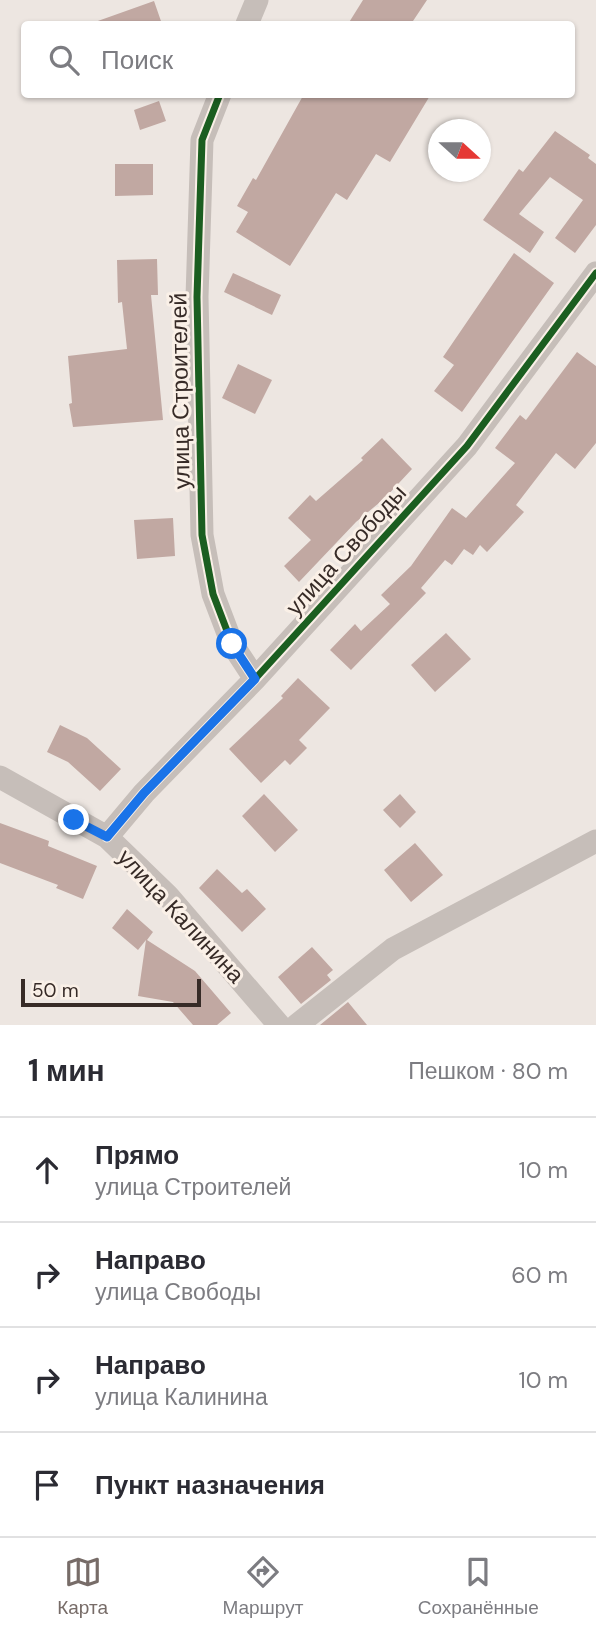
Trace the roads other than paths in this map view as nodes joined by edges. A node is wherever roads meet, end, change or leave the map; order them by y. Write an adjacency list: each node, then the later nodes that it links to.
1 (257, 0): 2 (street)
2 (248, 21)
3 (218, 98): 5 (street, улица Строителей)
4 (596, 273): 5 (street, улица Свободы)
5 (255, 679): 7 (street, улица Свободы)
6 (0, 777): 7 (street, улица Калинина)
7 (107, 837): 9 (street, улица Калинина)
8 (596, 841): 10 (street)
9 (279, 1025)
10 (297, 1025)

